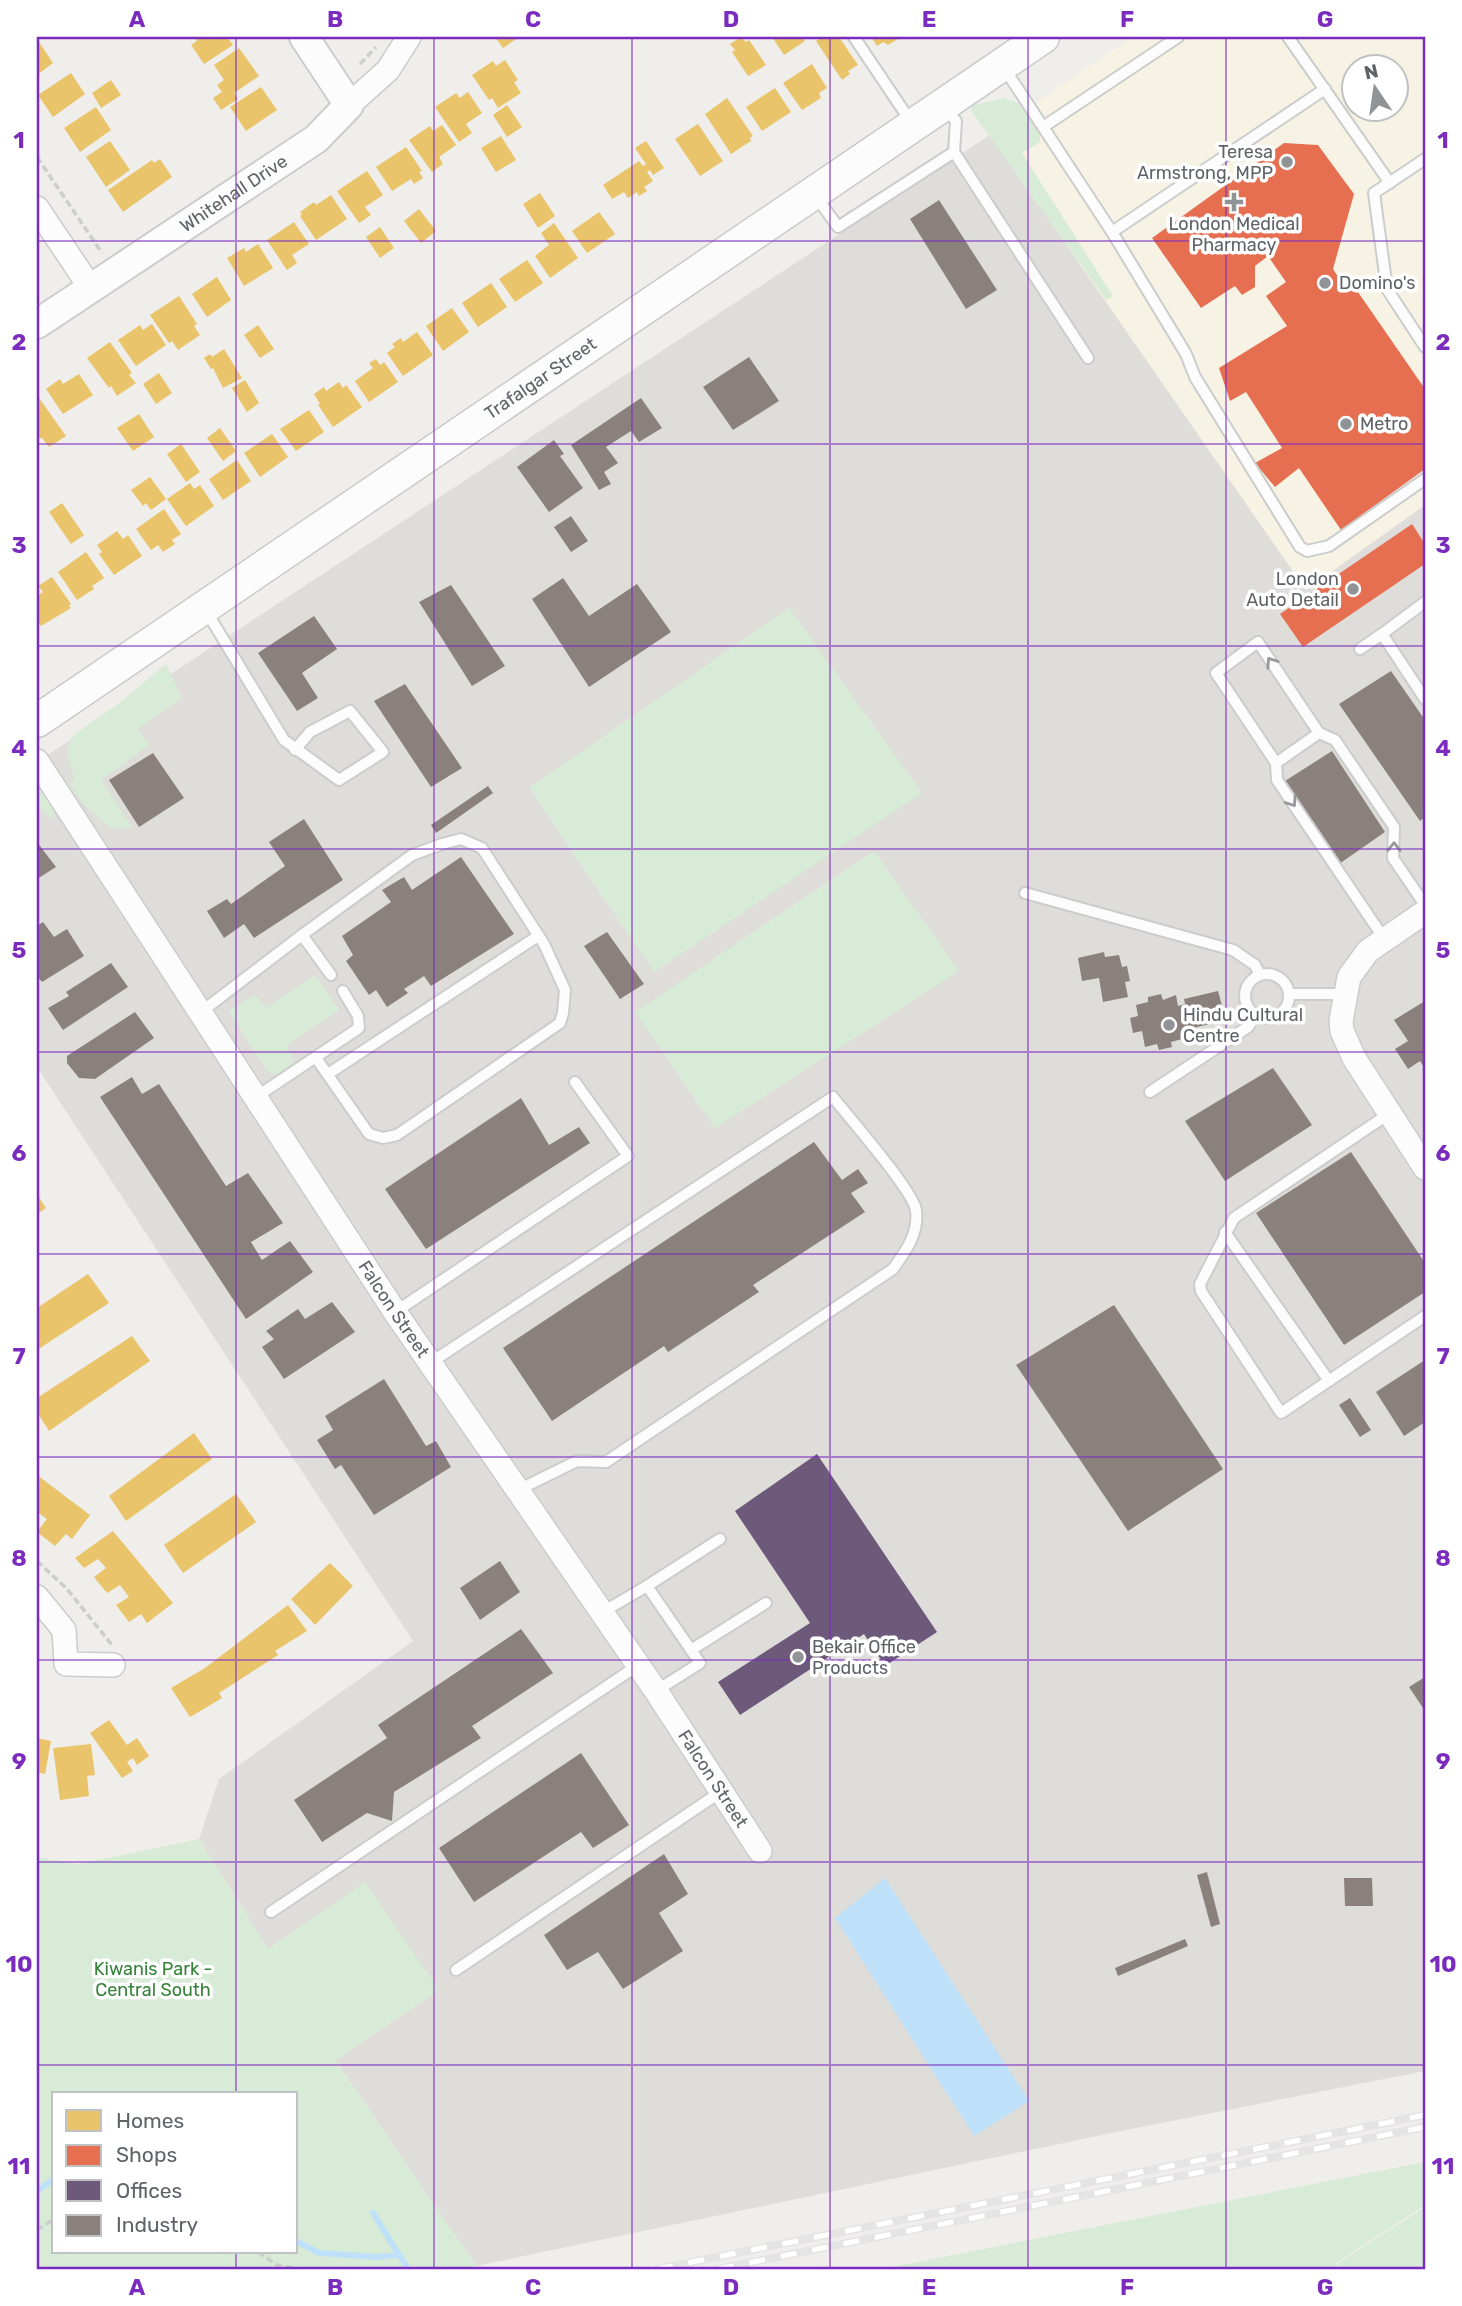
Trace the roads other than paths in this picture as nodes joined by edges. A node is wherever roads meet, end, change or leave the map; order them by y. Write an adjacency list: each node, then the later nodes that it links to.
1 (304, 37): 9 (street)
2 (409, 37): 9 (street, Whitehall Drive)
3 (854, 37): 11 (lane)
4 (1043, 37): 7 (main road, Trafalgar Street)
5 (1178, 37): 12 (lane)
6 (1288, 37): 8 (lane)
7 (1001, 65): 10 (main road, Trafalgar Street); 12 (lane)
8 (1325, 89): 15 (lane); 18 (lane)
9 (349, 105): 19 (street, Whitehall Drive)
10 (943, 105): 11 (main road, Trafalgar Street); 13 (lane)
11 (913, 125): 16 (main road, Trafalgar Street)
12 (1043, 127): 18 (lane)
13 (954, 152): 16 (lane); 22 (lane)
14 (1425, 159): 15 (lane)
15 (1390, 183): 21 (lane)
16 (814, 192): 25 (main road, Trafalgar Street)
17 (37, 208): 19 (street)
18 (1112, 232): 23 (lane)
19 (90, 286): 20 (street, Whitehall Drive)
20 (37, 324)
21 (1425, 347)
22 (1088, 358)
23 (1425, 479)
24 (1425, 602): 26 (lane)
25 (204, 606): 29 (main road, Trafalgar Street); 31 (lane)
26 (1382, 634): 27 (lane); 28 (lane)
27 (1360, 649)
28 (1425, 699)
29 (37, 721)
30 (1319, 733): 33 (lane); 33 (lane, one-way to 33); 35 (lane, one-way to 30)
31 (295, 750): 31 (lane)
32 (37, 761): 45 (street, Falcon Street)
33 (1276, 763): 39 (lane, one-way to 39)
34 (1025, 893): 41 (lane)
35 (1425, 905)
36 (1425, 912): 39 (street)
37 (302, 935): 38 (lane); 40 (lane); 45 (lane)
38 (538, 936): 48 (lane); 48 (lane)
39 (1385, 940): 44 (street)
40 (331, 975)
41 (1260, 975): 43 (lane); 46 (lane)
42 (343, 991): 47 (lane)
43 (1289, 994): 44 (lane); 46 (lane)
44 (1345, 994): 52 (street)
45 (201, 1012): 51 (street, Falcon Street)
46 (1256, 1015): 50 (lane)
47 (316, 1058): 48 (lane); 51 (lane)
48 (328, 1074)
49 (575, 1082): 55 (lane)
50 (1150, 1093)
51 (256, 1097): 55 (street, Falcon Street)
52 (1390, 1113): 53 (street); 54 (lane)
53 (1422, 1156)
54 (1225, 1232): 58 (lane); 58 (lane)
55 (395, 1312): 57 (street, Falcon Street)
56 (1425, 1316): 58 (lane)
57 (430, 1363): 59 (street, Falcon Street); 59 (lane)
58 (1329, 1381)
59 (518, 1490): 64 (street, Falcon Street)
60 (720, 1539): 61 (lane)
61 (647, 1586): 64 (lane); 65 (lane)
62 (37, 1597): 66 (street)
63 (766, 1603): 65 (lane)
64 (601, 1613): 67 (street, Falcon Street)
65 (691, 1650): 68 (lane)
66 (114, 1657)
67 (637, 1666): 68 (street, Falcon Street); 71 (lane)
68 (656, 1691): 69 (street, Falcon Street)
69 (722, 1791): 70 (street, Falcon Street); 72 (lane)
70 (761, 1851)
71 (271, 1912)
72 (456, 1970)

